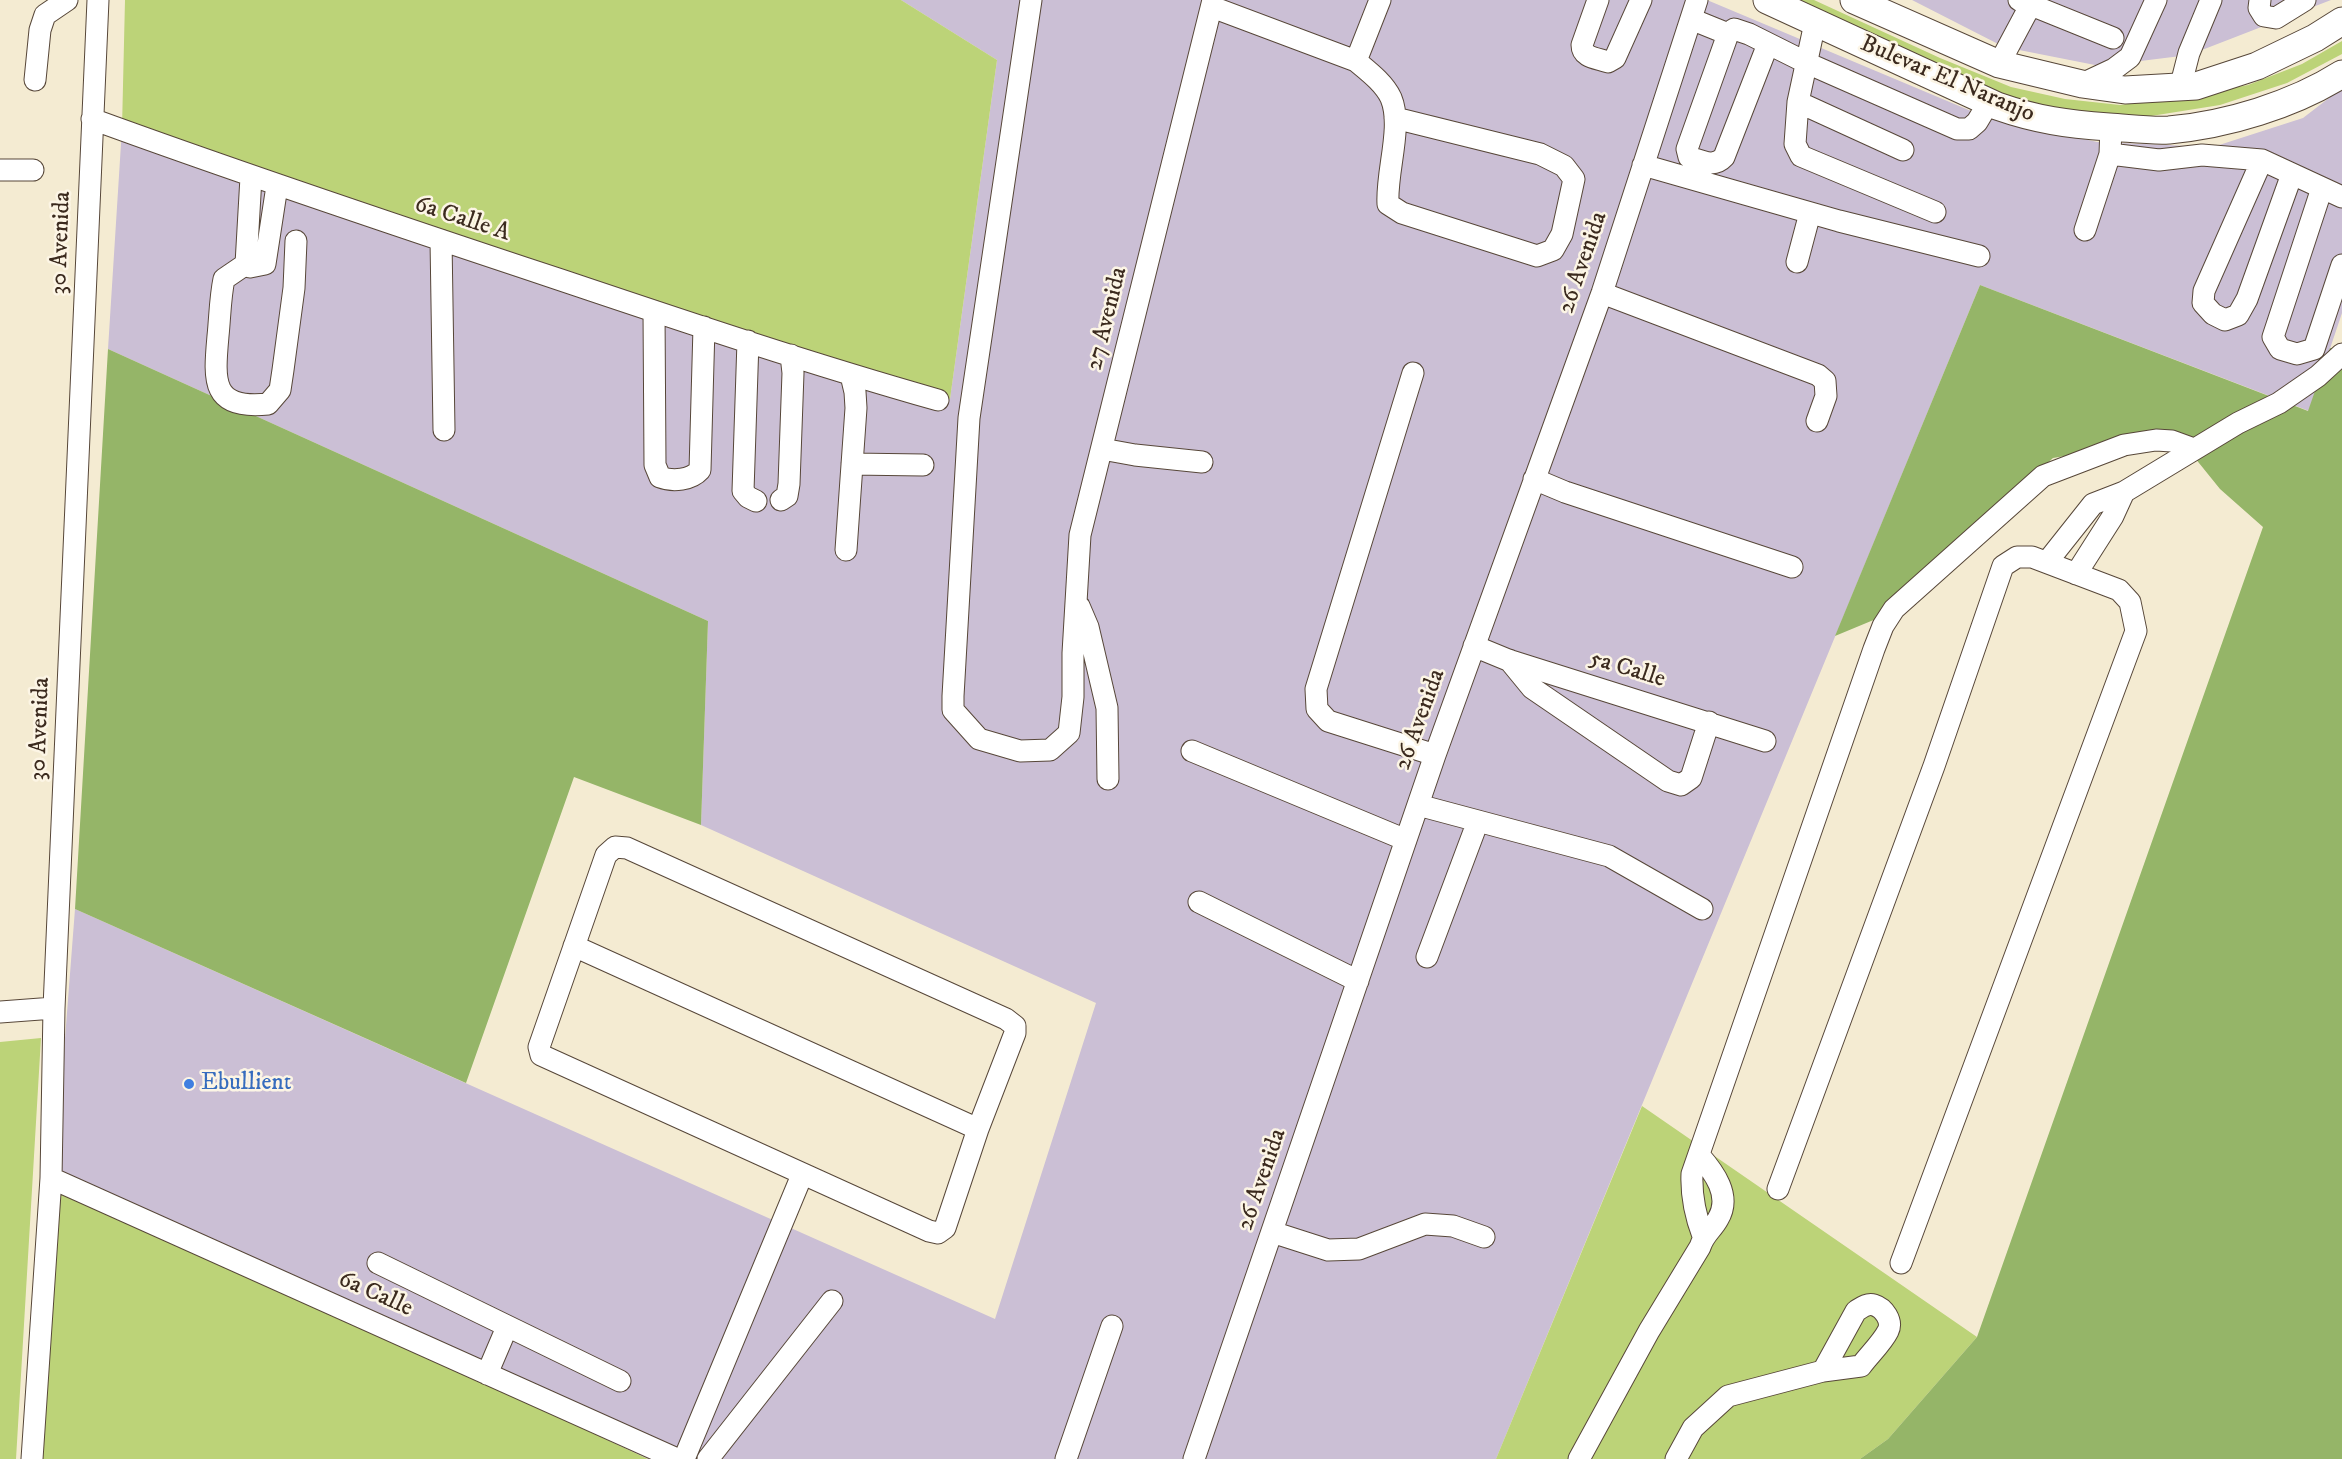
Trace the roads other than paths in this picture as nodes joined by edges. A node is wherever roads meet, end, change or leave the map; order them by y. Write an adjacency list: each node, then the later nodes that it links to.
1 (67, 0): 25 (street)
2 (98, 0): 31 (street, 30 Avenida)
3 (1031, 0): 77 (street, 27 Avenida)
4 (1380, 0): 21 (street)
5 (1598, 0): 6 (street)
6 (1641, 0)
7 (1767, 0): 17 (main road, Bulevar El Naranjo)
8 (1854, 0): 23 (main road, Bulevar El Naranjo)
9 (2156, 0): 26 (street)
10 (2211, 0): 27 (street)
11 (2260, 0): 12 (street)
12 (2305, 0)
13 (1213, 3): 21 (street); 64 (street, 27 Avenida)
14 (2025, 3): 19 (street); 23 (street)
15 (1694, 9): 18 (street); 36 (street, 26 Avenida)
16 (2342, 21): 27 (main road, Bulevar El Naranjo)
17 (1815, 23): 22 (street); 29 (main road, Bulevar El Naranjo)
18 (1728, 34): 20 (street); 20 (street)
19 (2113, 38)
20 (1768, 44): 22 (street)
21 (1356, 61): 30 (street)
22 (1807, 63): 28 (street); 29 (street)
23 (1999, 64): 26 (main road, Bulevar El Naranjo)
24 (2342, 74): 32 (main road, Bulevar El Naranjo)
25 (35, 80)
26 (2082, 84): 27 (main road, Bulevar El Naranjo)
27 (2180, 88)
28 (1798, 102): 33 (street); 44 (street)
29 (1989, 102): 32 (main road, Bulevar El Naranjo)
30 (1395, 118): 30 (street)
31 (92, 119): 40 (street, 6a Calle A); 93 (street, 30 Avenida)
32 (2112, 127): 34 (street)
33 (1903, 150)
34 (2110, 154): 35 (street); 46 (street)
35 (2262, 160): 39 (street); 39 (street)
36 (1643, 165): 45 (street); 53 (street, 26 Avenida)
37 (0, 170): 38 (street)
38 (33, 170)
39 (2292, 174): 42 (street)
40 (251, 177): 41 (street, 6a Calle A); 51 (street)
41 (277, 186): 48 (street, 6a Calle A); 51 (street)
42 (2322, 188): 43 (street); 52 (street)
43 (2342, 197)
44 (1935, 212)
45 (1810, 213): 49 (street); 50 (street)
46 (2085, 230)
47 (296, 240): 51 (street)
48 (441, 240): 54 (street, 6a Calle A); 63 (street)
49 (1979, 256)
50 (1797, 262)
51 (246, 264)
52 (2342, 266)
53 (1602, 293): 62 (street); 69 (street, 26 Avenida)
54 (654, 311): 55 (street, 6a Calle A); 55 (street)
55 (704, 327): 56 (street, 6a Calle A)
56 (748, 341): 58 (street, 6a Calle A); 72 (street)
57 (2342, 354): 65 (street)
58 (791, 356): 60 (street, 6a Calle A); 71 (street)
59 (1413, 373): 83 (street)
60 (851, 375): 61 (street, 6a Calle A); 67 (street)
61 (938, 400)
62 (1817, 421)
63 (444, 430)
64 (1102, 449): 66 (street); 77 (street, 27 Avenida)
65 (2194, 449): 70 (street); 96 (street)
66 (1202, 462)
67 (852, 464): 68 (street); 73 (street)
68 (923, 465)
69 (1534, 479): 75 (street); 78 (street, 26 Avenida)
70 (2124, 492): 74 (street); 76 (street)
71 (781, 500)
72 (756, 501)
73 (846, 550)
74 (2047, 562): 76 (street); 99 (street)
75 (1792, 567)
76 (2076, 574): 104 (street)
77 (1077, 600): 84 (street)
78 (1474, 646): 79 (street, 5a Calle); 83 (street, 26 Avenida)
79 (1508, 660): 80 (street, 5a Calle); 80 (street)
80 (1709, 722): 81 (street, 5a Calle)
81 (1765, 741)
82 (1192, 751): 87 (street)
83 (1435, 755): 85 (street, 26 Avenida)
84 (1108, 779)
85 (1418, 805): 86 (street); 87 (street, 26 Avenida)
86 (1478, 820): 89 (street); 91 (street)
87 (1406, 840): 92 (street, 26 Avenida)
88 (1199, 902): 92 (street)
89 (1702, 909)
90 (574, 946): 95 (street); 95 (street); 97 (street)
91 (1427, 957)
92 (1358, 981): 100 (street, 26 Avenida)
93 (54, 1008): 94 (street); 98 (street, 30 Avenida)
94 (0, 1012)
95 (978, 1129): 97 (street)
96 (1699, 1155): 101 (street); 101 (street)
97 (802, 1175): 113 (street)
98 (51, 1178): 109 (street, 6a Calle); 111 (street, 30 Avenida)
99 (1778, 1189)
100 (1272, 1232): 102 (street); 116 (street, 26 Avenida)
101 (1703, 1236): 117 (street)
102 (1484, 1237)
103 (378, 1263): 107 (street)
104 (1901, 1263)
105 (832, 1301): 114 (street)
106 (1113, 1326): 115 (street)
107 (507, 1327): 109 (street); 110 (street)
108 (1823, 1371): 118 (street)
109 (487, 1374): 112 (street, 6a Calle)
110 (620, 1381)
111 (32, 1459)
112 (677, 1459)
113 (684, 1459)
114 (708, 1459)
115 (1066, 1459)
116 (1194, 1459)
117 (1579, 1459)
118 (1676, 1459)

